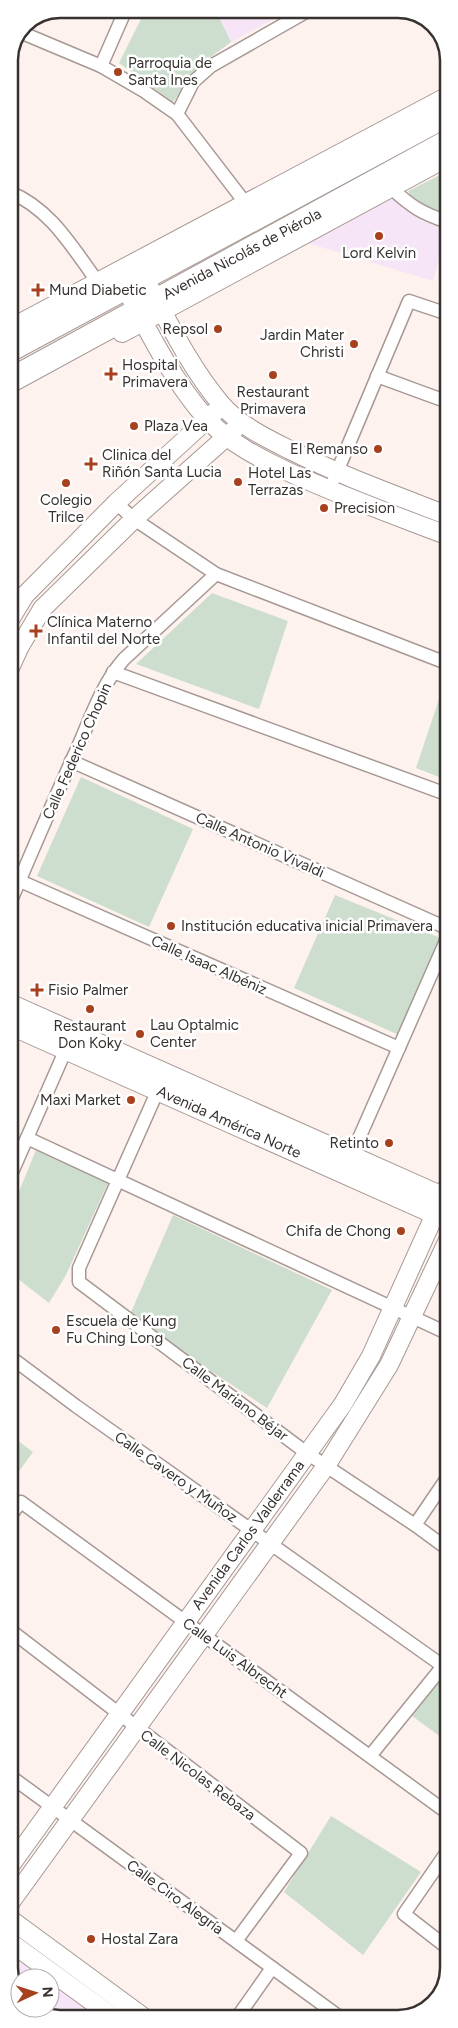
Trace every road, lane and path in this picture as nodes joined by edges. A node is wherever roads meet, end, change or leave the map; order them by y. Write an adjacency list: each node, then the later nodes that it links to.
1 (122, 18): 4 (street)
2 (295, 18): 6 (street)
3 (26, 35): 4 (street)
4 (101, 66): 6 (street)
5 (440, 101): 12 (street, Avenida Nicolás de Piérola)
6 (177, 114): 12 (street)
7 (440, 118): 12 (highway, Avenida Nicolás de Piérola)
8 (440, 159): 16 (highway, Avenida Nicolás de Piérola)
9 (440, 160): 10 (street, Avenida Nicolás de Piérola)
10 (392, 188): 13 (street); 16 (street, Avenida Nicolás de Piérola)
11 (18, 197): 14 (street)
12 (251, 210): 14 (street, Avenida Nicolás de Piérola); 15 (highway, Avenida Nicolás de Piérola)
13 (440, 219)
14 (97, 281): 18 (street, Avenida Nicolás de Piérola)
15 (135, 282): 16 (street); 19 (highway, Avenida Nicolás de Piérola)
16 (150, 311): 21 (highway, Avenida Nicolás de Piérola); 22 (street, Avenida Nicolás de Piérola); 24 (street); 25 (street)
17 (440, 311): 20 (street)
18 (18, 324)
19 (18, 345)
20 (377, 376): 23 (street); 28 (street)
21 (18, 377)
22 (18, 389)
23 (440, 399)
24 (222, 405): 25 (street); 26 (street)
25 (208, 419): 27 (street); 30 (street)
26 (242, 423): 27 (street); 28 (street)
27 (226, 437): 29 (street); 32 (street)
28 (336, 473): 29 (street); 31 (street)
29 (329, 490): 33 (street)
30 (116, 503): 32 (street); 35 (street)
31 (440, 513)
32 (134, 519): 34 (street); 36 (street)
33 (440, 533)
34 (216, 574): 37 (street); 38 (street, Calle Federico Chopin)
35 (18, 606)
36 (18, 650)
37 (440, 661)
38 (113, 672): 39 (street, Calle Federico Chopin); 40 (street)
39 (72, 761): 41 (street, Calle Federico Chopin); 43 (street, Calle Antonio Vivaldi)
40 (440, 792)
41 (20, 881): 42 (street, Calle Federico Chopin); 47 (street, Calle Isaac Albéniz)
42 (18, 885)
43 (440, 925)
44 (440, 954): 47 (street)
45 (18, 1008): 51 (main road, Avenida América Norte)
46 (18, 1028): 48 (main road, Avenida América Norte)
47 (398, 1048): 51 (street)
48 (66, 1049): 49 (main road, Avenida América Norte); 50 (street)
49 (158, 1090): 53 (main road, Avenida América Norte); 54 (street)
50 (27, 1138): 52 (street); 54 (street)
51 (352, 1156): 53 (street); 55 (main road, Avenida América Norte)
52 (18, 1158)
53 (344, 1174): 56 (main road, Avenida América Norte)
54 (117, 1180): 59 (street); 63 (street, Calle Mariano Béjar)
55 (440, 1200)
56 (440, 1202)
57 (440, 1213): 59 (street, Avenida Carlos Valderrama)
58 (440, 1257): 60 (street, Avenida Carlos Valderrama)
59 (393, 1309): 60 (street); 63 (street, Avenida Carlos Valderrama)
60 (412, 1318): 61 (street); 64 (street, Avenida Carlos Valderrama)
61 (440, 1330)
62 (18, 1363): 68 (street, Calle Cavero y Muñoz)
63 (308, 1454): 64 (street, Calle Mariano Béjar); 68 (street, Avenida Carlos Valderrama)
64 (326, 1466): 67 (street, Calle Mariano Béjar); 70 (street, Avenida Carlos Valderrama)
65 (440, 1488): 67 (street)
66 (18, 1505): 71 (street, Calle Luis Albrecht)
67 (415, 1525): 69 (street, Calle Mariano Béjar)
68 (251, 1530): 70 (street, Calle Cavero y Muñoz); 71 (street, Avenida Carlos Valderrama)
69 (440, 1543)
70 (270, 1544): 73 (street, Avenida Carlos Valderrama); 74 (street, Calle Cavero y Muñoz)
71 (185, 1622): 73 (street, Calle Luis Albrecht); 76 (street, Avenida Carlos Valderrama)
72 (18, 1636): 76 (street, Calle Nicolas Rebaza)
73 (204, 1636): 77 (street, Avenida Carlos Valderrama); 78 (street, Calle Luis Albrecht)
74 (440, 1664)
75 (440, 1670): 78 (street, Calle Cavero y Muñoz)
76 (118, 1714): 77 (street, Calle Nicolas Rebaza); 80 (street, Avenida Carlos Valderrama)
77 (137, 1728): 82 (street, Avenida Carlos Valderrama); 87 (street, Calle Nicolas Rebaza)
78 (370, 1756): 81 (street, Calle Luis Albrecht)
79 (18, 1782): 80 (street, Calle Ciro Alegría)
80 (51, 1807): 82 (street, Calle Ciro Alegría); 83 (street, Avenida Carlos Valderrama)
81 (440, 1807)
82 (70, 1821): 85 (street, Avenida Carlos Valderrama); 87 (street, Calle Ciro Alegría)
83 (18, 1854)
84 (440, 1862): 88 (street)
85 (18, 1892)
86 (18, 1925): 92 (street)
87 (236, 1942): 90 (street, Calle Ciro Alegría)
88 (440, 1942)
89 (18, 1948): 91 (street)
90 (272, 1968): 93 (street); 94 (street, Calle Ciro Alegría)
91 (104, 2010)
92 (134, 2010)
93 (242, 2010)
94 (330, 2010)

